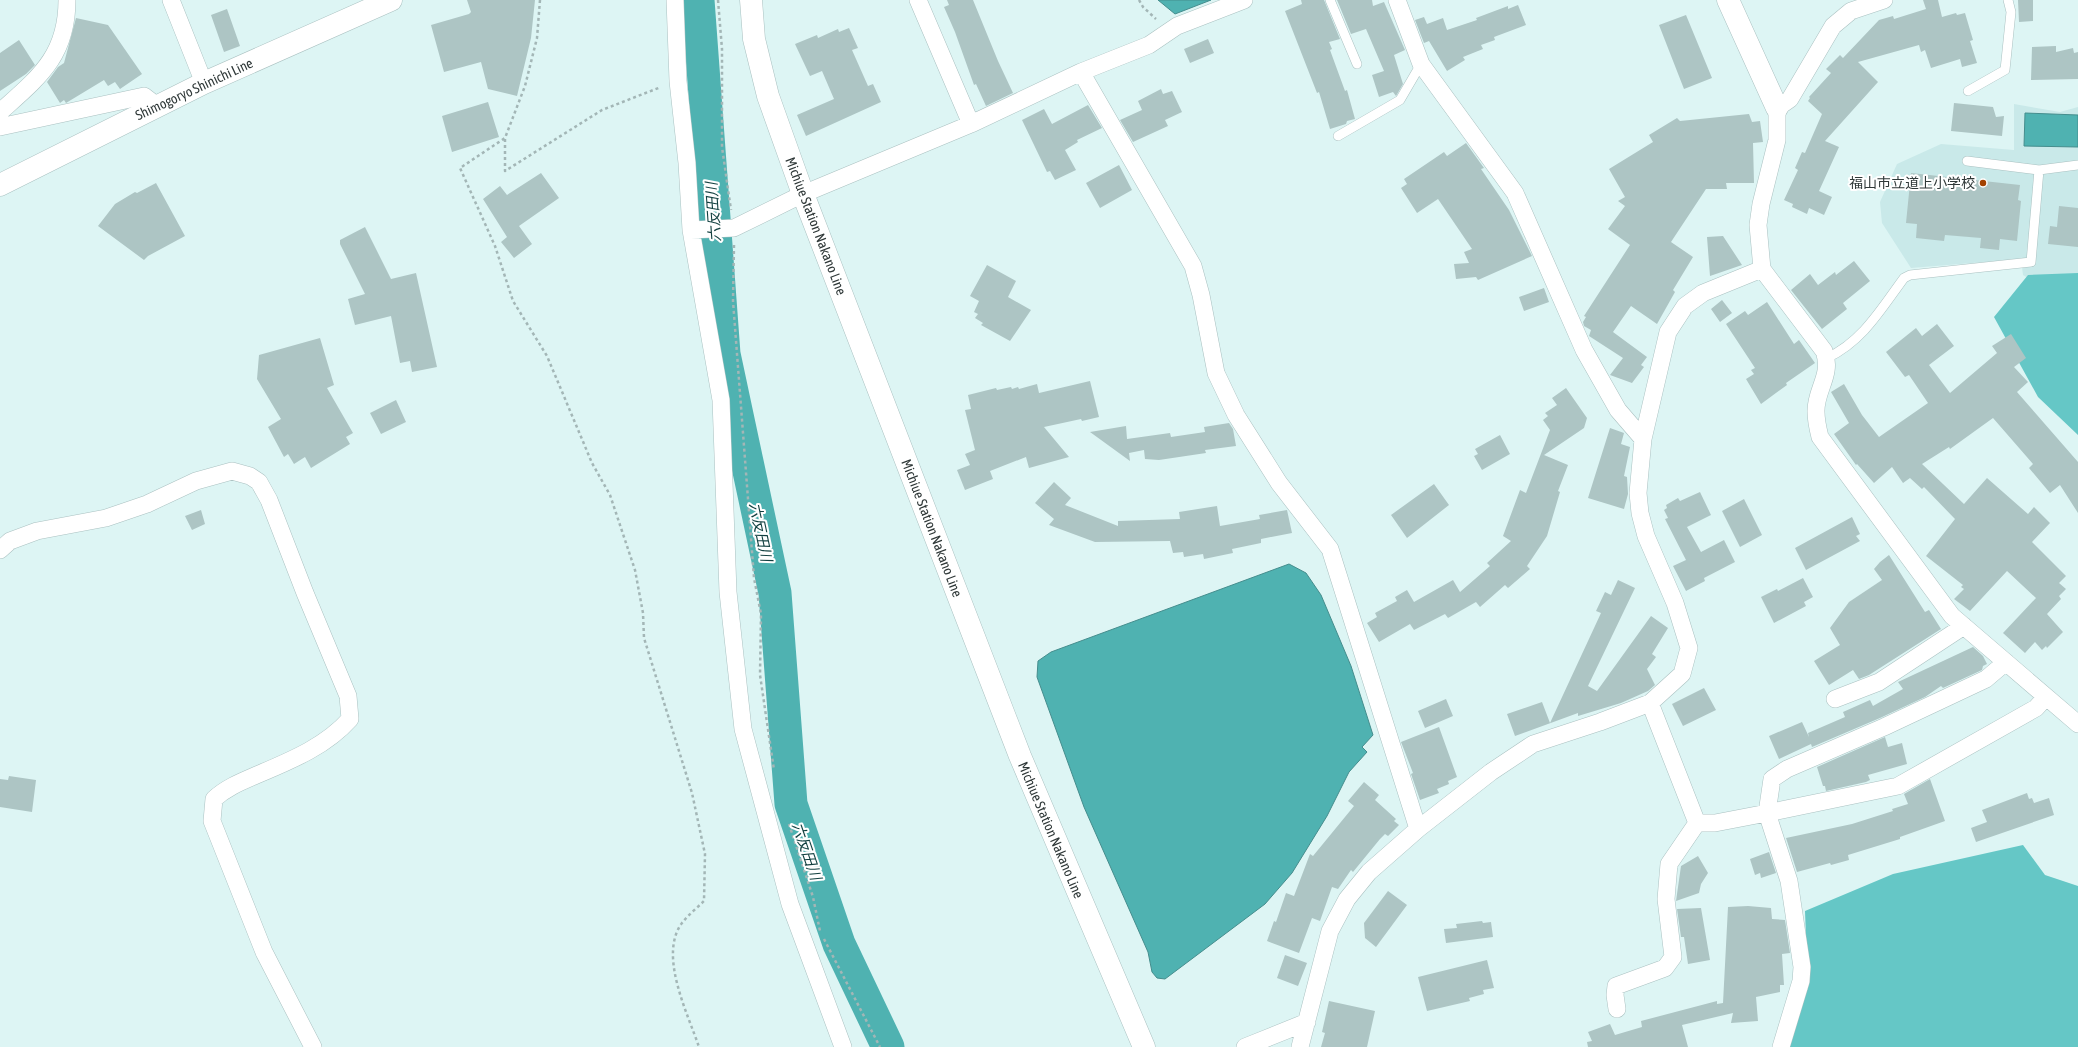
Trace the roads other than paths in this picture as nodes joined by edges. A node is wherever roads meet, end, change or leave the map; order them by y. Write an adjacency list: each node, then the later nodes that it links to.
1 (67, 0): 20 (street)
2 (171, 0): 16 (street)
3 (391, 0): 16 (main road, Shimogoryo Shinichi Line)
4 (676, 0): 29 (street)
5 (751, 0): 28 (main road, Michiue Station Nakano Line)
6 (918, 0): 21 (street)
7 (1244, 0): 15 (street)
8 (1330, 0): 13 (lane)
9 (1397, 0): 14 (street)
10 (1728, 0): 19 (main road)
11 (1884, 0): 19 (street)
12 (2008, 0): 17 (lane)
13 (1357, 64)
14 (1421, 64): 23 (lane); 32 (street)
15 (1081, 72): 21 (street); 42 (street)
16 (204, 83): 18 (main road, Shimogoryo Shinichi Line)
17 (1968, 91)
18 (157, 106): 22 (street); 27 (main road, Shimogoryo Shinichi Line)
19 (1777, 108): 30 (street)
20 (0, 112)
21 (971, 124): 28 (street)
22 (0, 127)
23 (1338, 136)
24 (1967, 161): 26 (lane)
25 (2078, 165): 26 (lane)
26 (2039, 170): 31 (lane)
27 (0, 185)
28 (803, 194): 29 (street); 47 (main road, Michiue Station Nakano Line)
29 (691, 230): 46 (street)
30 (1762, 269): 31 (street); 32 (street)
31 (1827, 358): 34 (street)
32 (1644, 439): 38 (street)
33 (0, 550): 45 (street)
34 (1964, 626): 35 (street); 37 (street)
35 (2006, 662): 36 (street); 40 (street)
36 (2046, 697): 39 (street); 40 (street)
37 (1835, 699)
38 (1650, 703): 41 (street); 42 (street)
39 (2078, 724)
40 (1767, 813): 41 (street); 50 (street)
41 (1697, 823): 43 (street)
42 (1418, 828): 44 (street)
43 (1617, 1009)
44 (1307, 1022): 48 (street); 49 (street)
45 (313, 1047)
46 (843, 1047)
47 (1144, 1047)
48 (1245, 1047)
49 (1300, 1047)
50 (1780, 1047)

